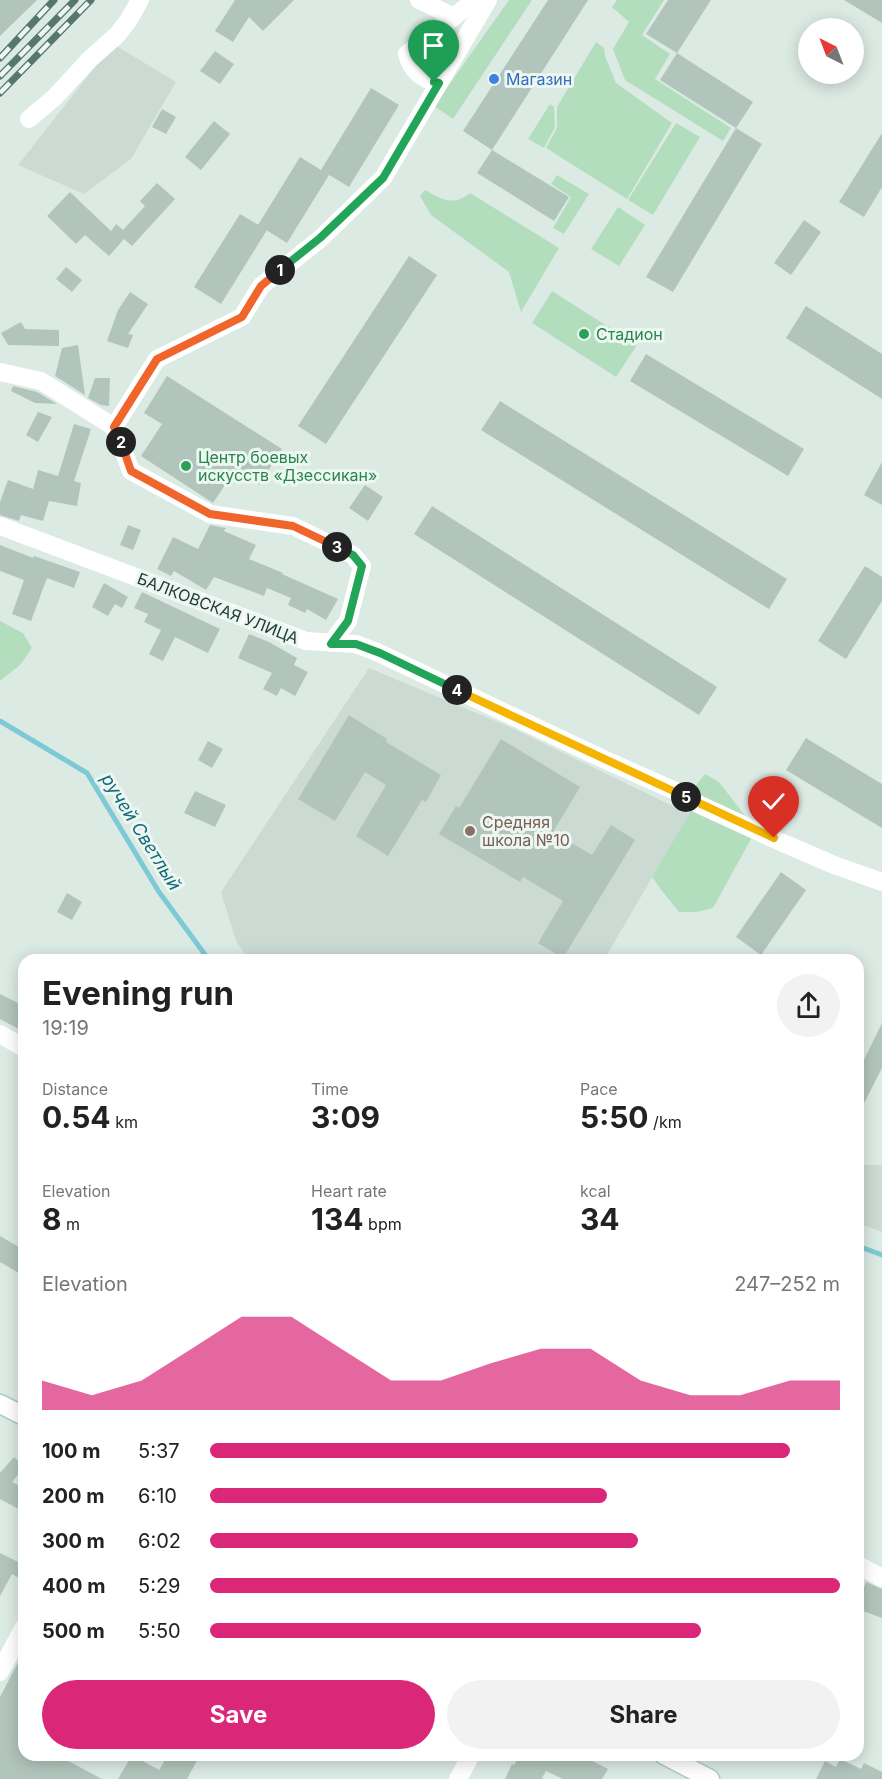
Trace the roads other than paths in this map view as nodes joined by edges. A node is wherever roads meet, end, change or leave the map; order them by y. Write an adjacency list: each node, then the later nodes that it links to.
1 (140, 0): 7 (street)
2 (419, 0): 5 (street)
3 (475, 0): 5 (street)
4 (488, 0): 6 (street)
5 (454, 17): 6 (street)
6 (439, 83): 9 (street)
7 (29, 119)
8 (0, 372): 9 (street)
9 (114, 427): 11 (street)
10 (0, 526): 11 (street, БАЛКОВСКАЯ УЛИЦА)
11 (331, 644): 12 (street, БАЛКОВСКАЯ УЛИЦА)
12 (882, 882)
13 (0, 1034): 14 (street)
14 (18, 1044)
15 (0, 1404): 16 (street)
16 (18, 1413)
17 (864, 1568): 18 (street)
18 (882, 1578)
19 (18, 1638): 20 (street)
20 (0, 1672)
21 (468, 1761): 23 (street)
22 (676, 1761): 24 (street)
23 (458, 1779)
24 (710, 1779)

